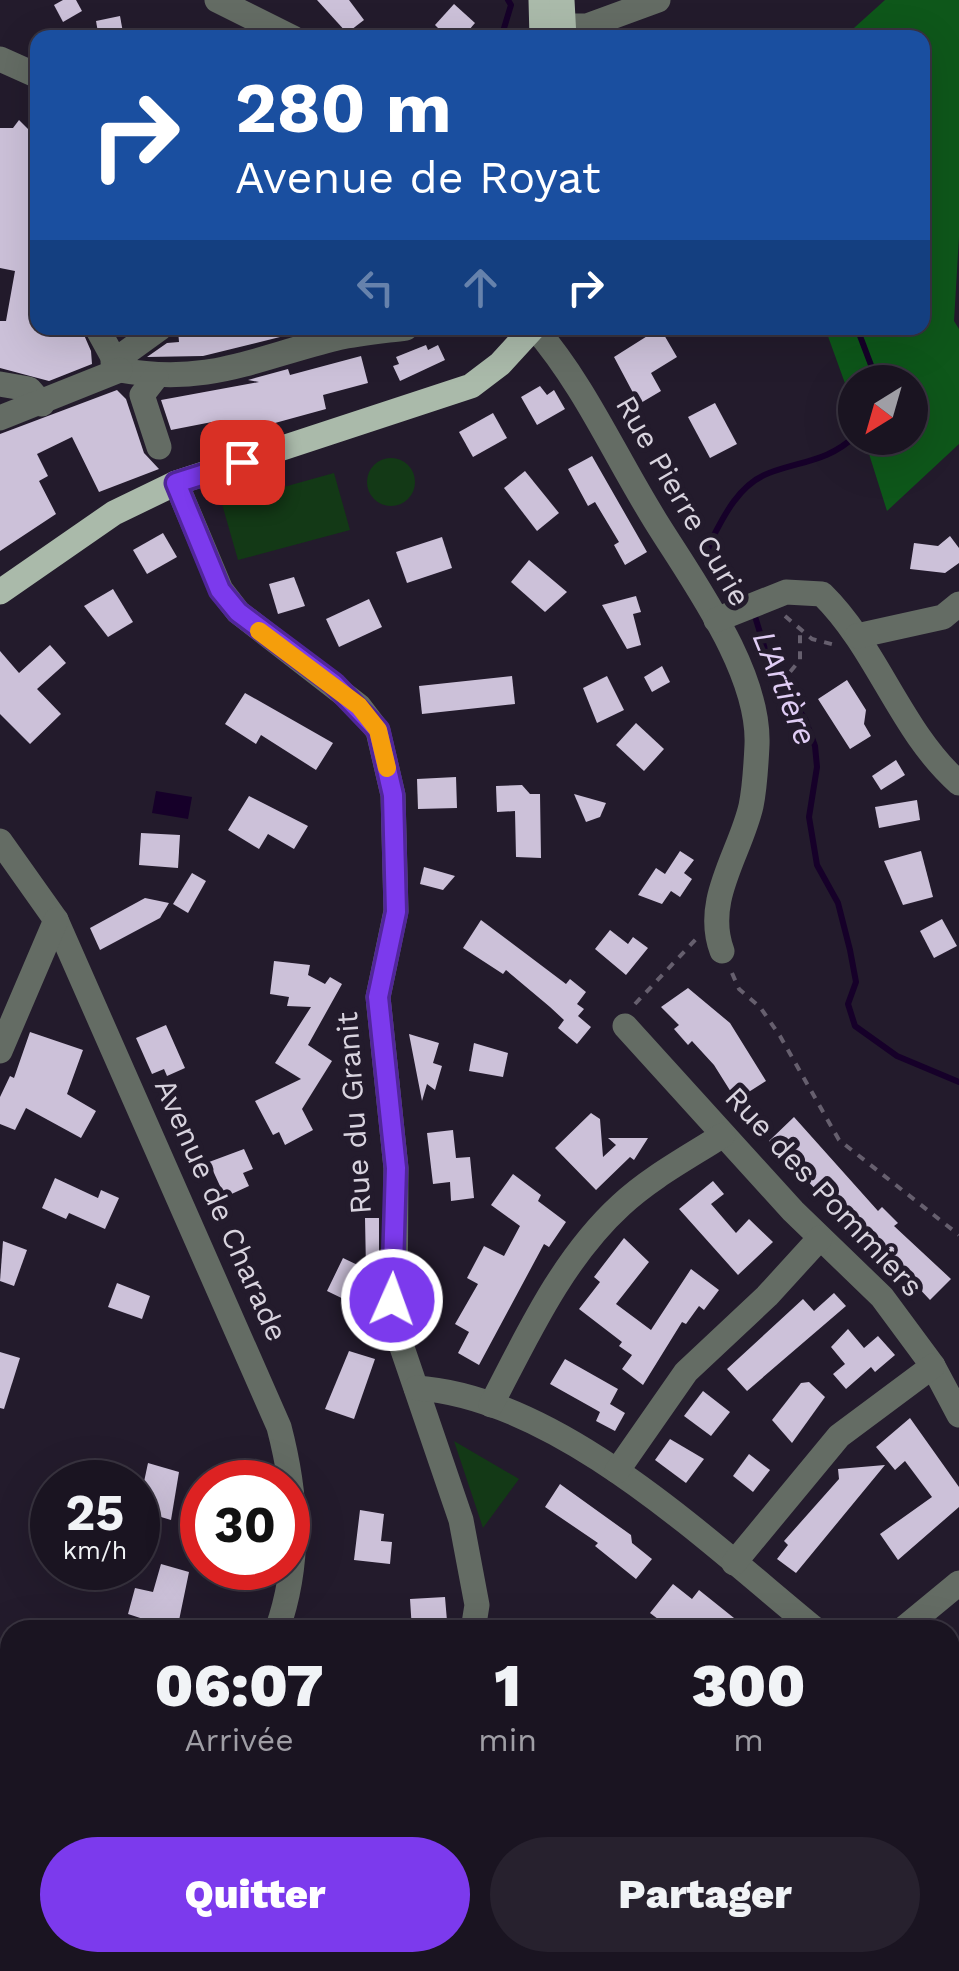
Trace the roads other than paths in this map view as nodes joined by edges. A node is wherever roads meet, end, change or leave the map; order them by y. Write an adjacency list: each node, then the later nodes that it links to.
1 (217, 0): 5 (street)
2 (541, 0): 6 (main road)
3 (562, 0): 7 (main road)
4 (658, 0): 8 (street)
5 (277, 30)
6 (554, 30)
7 (557, 30)
8 (572, 30)
9 (0, 59): 10 (street)
10 (30, 72)
11 (100, 335): 16 (street)
12 (152, 335): 16 (street)
13 (360, 335): 17 (street)
14 (527, 335): 22 (main road)
15 (539, 335): 25 (street, Rue Pierre Curie)
16 (116, 366): 17 (street); 19 (street)
17 (156, 377): 21 (street)
18 (0, 384): 19 (street)
19 (42, 404): 20 (street)
20 (0, 418)
21 (160, 447)
22 (176, 483): 23 (main road); 36 (street, Rue du Granit)
23 (0, 592)
24 (959, 604): 26 (street)
25 (726, 616): 26 (street); 30 (street, Rue Pierre Curie)
26 (857, 636): 27 (street)
27 (959, 783)
28 (0, 840): 29 (street, Avenue de Charade)
29 (56, 920): 32 (street); 42 (street, Avenue de Charade)
30 (722, 951)
31 (625, 1026): 33 (street, Rue des Pommiers)
32 (0, 1051)
33 (723, 1135): 34 (street, Rue des Pommiers); 37 (street)
34 (820, 1238): 35 (street, Rue des Pommiers); 39 (street)
35 (933, 1366): 38 (street, Rue des Pommiers); 40 (street)
36 (416, 1388): 37 (street); 43 (street, Rue du Granit)
37 (491, 1405): 39 (street)
38 (959, 1415)
39 (616, 1471): 40 (street)
40 (734, 1563): 44 (street)
41 (959, 1583): 45 (street)
42 (280, 1620)
43 (475, 1620)
44 (804, 1620)
45 (914, 1620)

